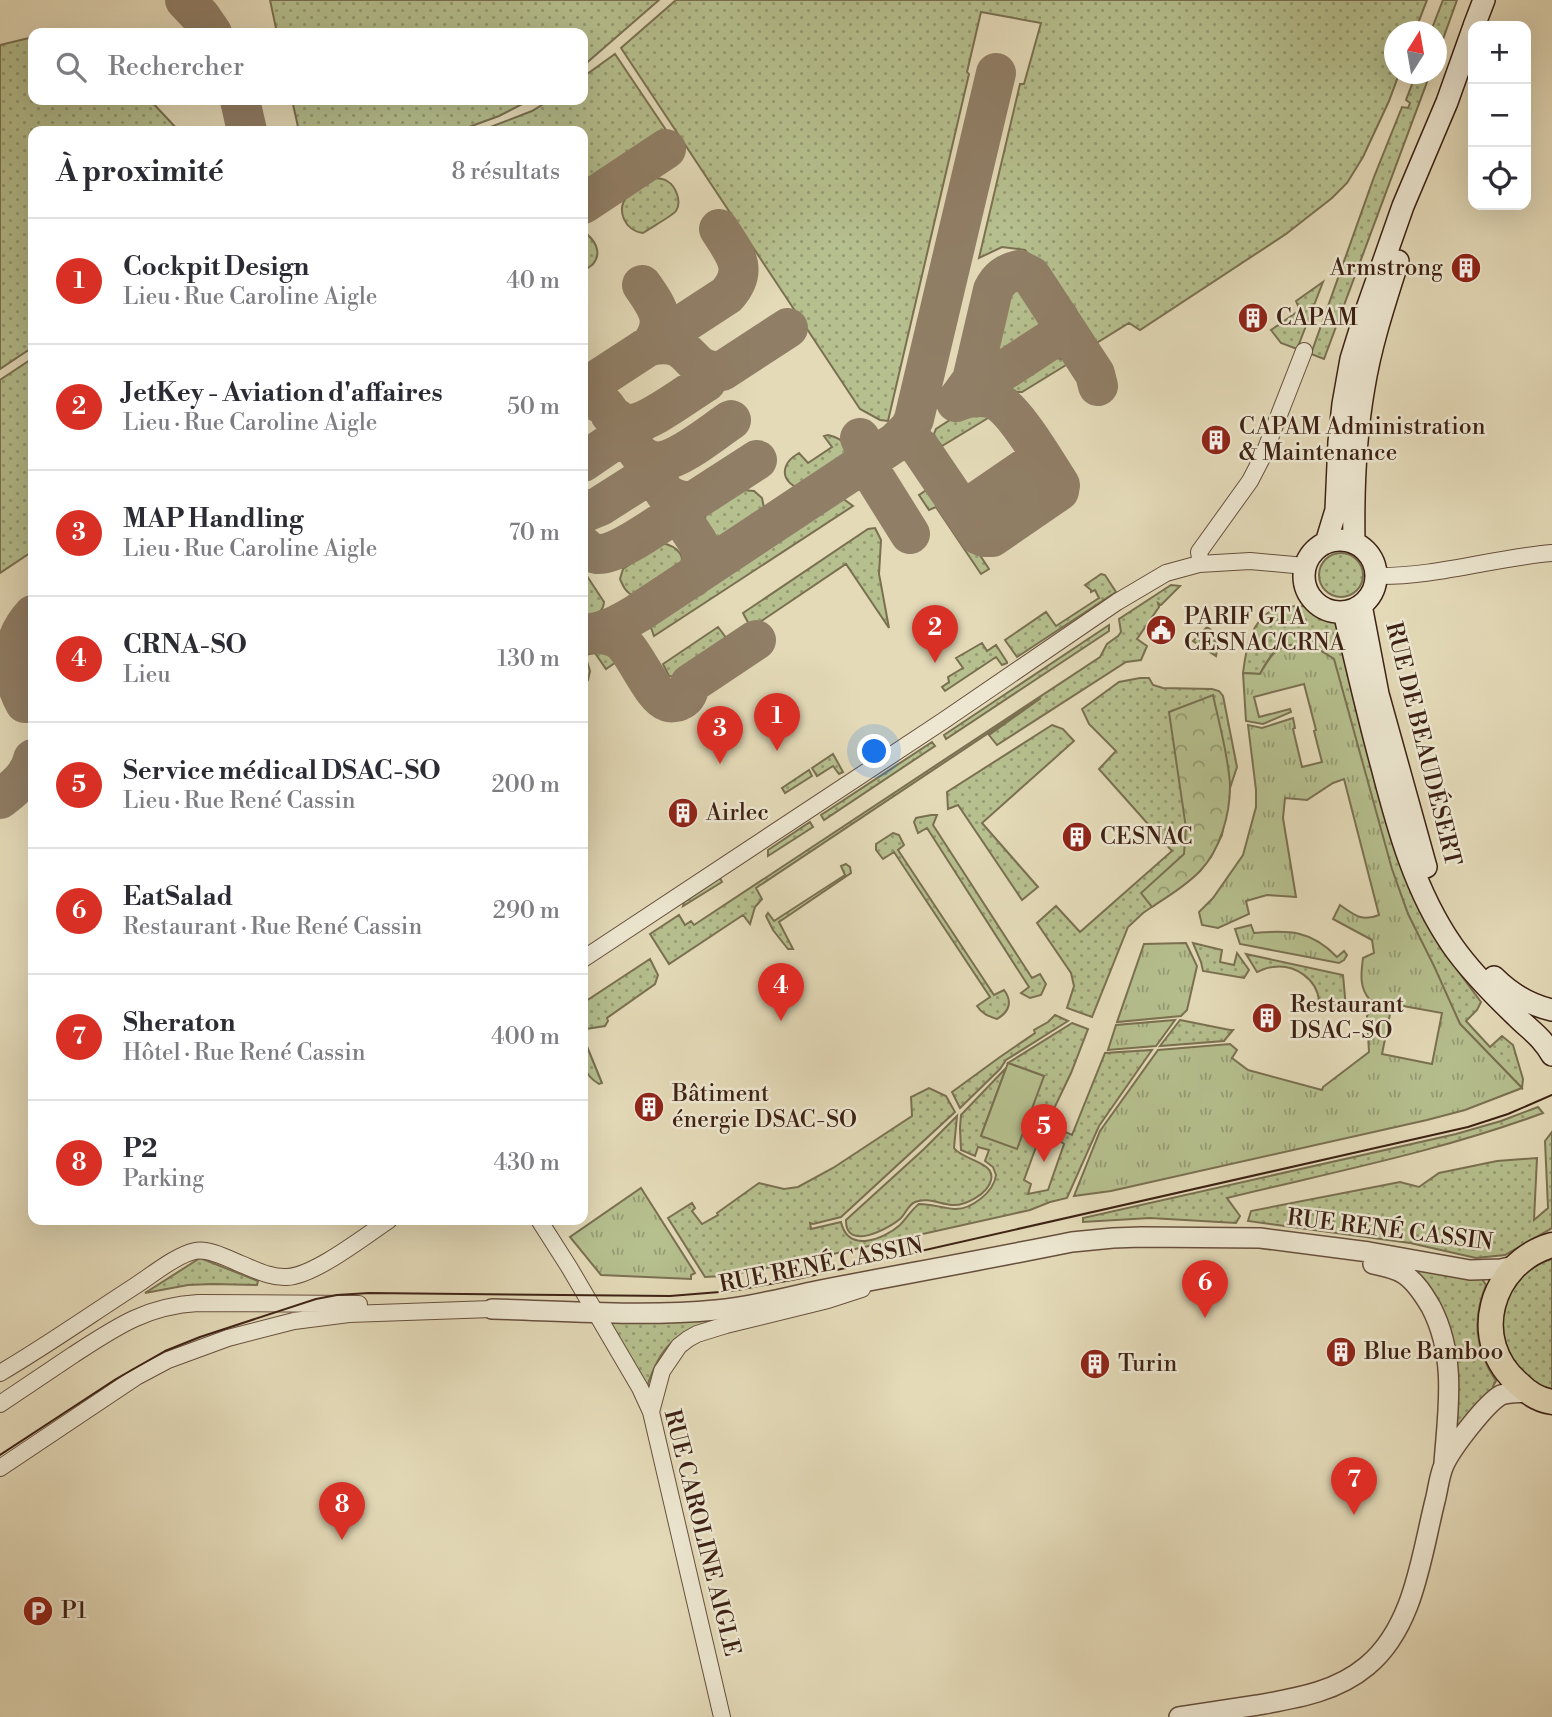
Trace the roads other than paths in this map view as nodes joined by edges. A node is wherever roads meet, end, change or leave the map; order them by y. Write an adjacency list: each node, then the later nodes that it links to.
1 (1484, 0): 2 (main road)
2 (1476, 21)
3 (1468, 44): 4 (main road)
4 (1447, 102): 6 (main road); 7 (main road)
5 (1304, 351): 9 (street)
6 (1326, 543): 7 (main road); 10 (main road)
7 (1354, 543): 11 (main road)
8 (1552, 553): 11 (street)
9 (1201, 564): 10 (street); 13 (street)
10 (1305, 566): 12 (main road)
11 (1376, 576): 12 (main road, RUE DE BEAUDÉSERT)
12 (1353, 609): 14 (main road, RUE DE BEAUDÉSERT); 15 (main road, RUE DE BEAUDÉSERT)
13 (588, 956)
14 (1552, 1010)
15 (1552, 1055)
16 (381, 1225): 24 (street)
17 (542, 1225): 23 (street, RUE CAROLINE AIGLE)
18 (1194, 1238): 20 (street, RUE RENÉ CASSIN); 21 (street, RUE RENÉ CASSIN); 29 (street)
19 (1552, 1245): 20 (main road)
20 (1514, 1266): 25 (main road)
21 (901, 1276): 23 (street, RUE RENÉ CASSIN); 28 (street)
22 (492, 1310): 23 (street, RUE RENÉ CASSIN); 27 (street, RUE RENÉ CASSIN); 30 (street)
23 (595, 1311): 28 (street, RUE CAROLINE AIGLE)
24 (0, 1373)
25 (1528, 1392): 26 (main road); 29 (street)
26 (1552, 1402)
27 (0, 1404)
28 (651, 1412): 31 (street, RUE CAROLINE AIGLE)
29 (1444, 1464): 32 (street)
30 (0, 1468)
31 (722, 1717)
32 (1179, 1717)

